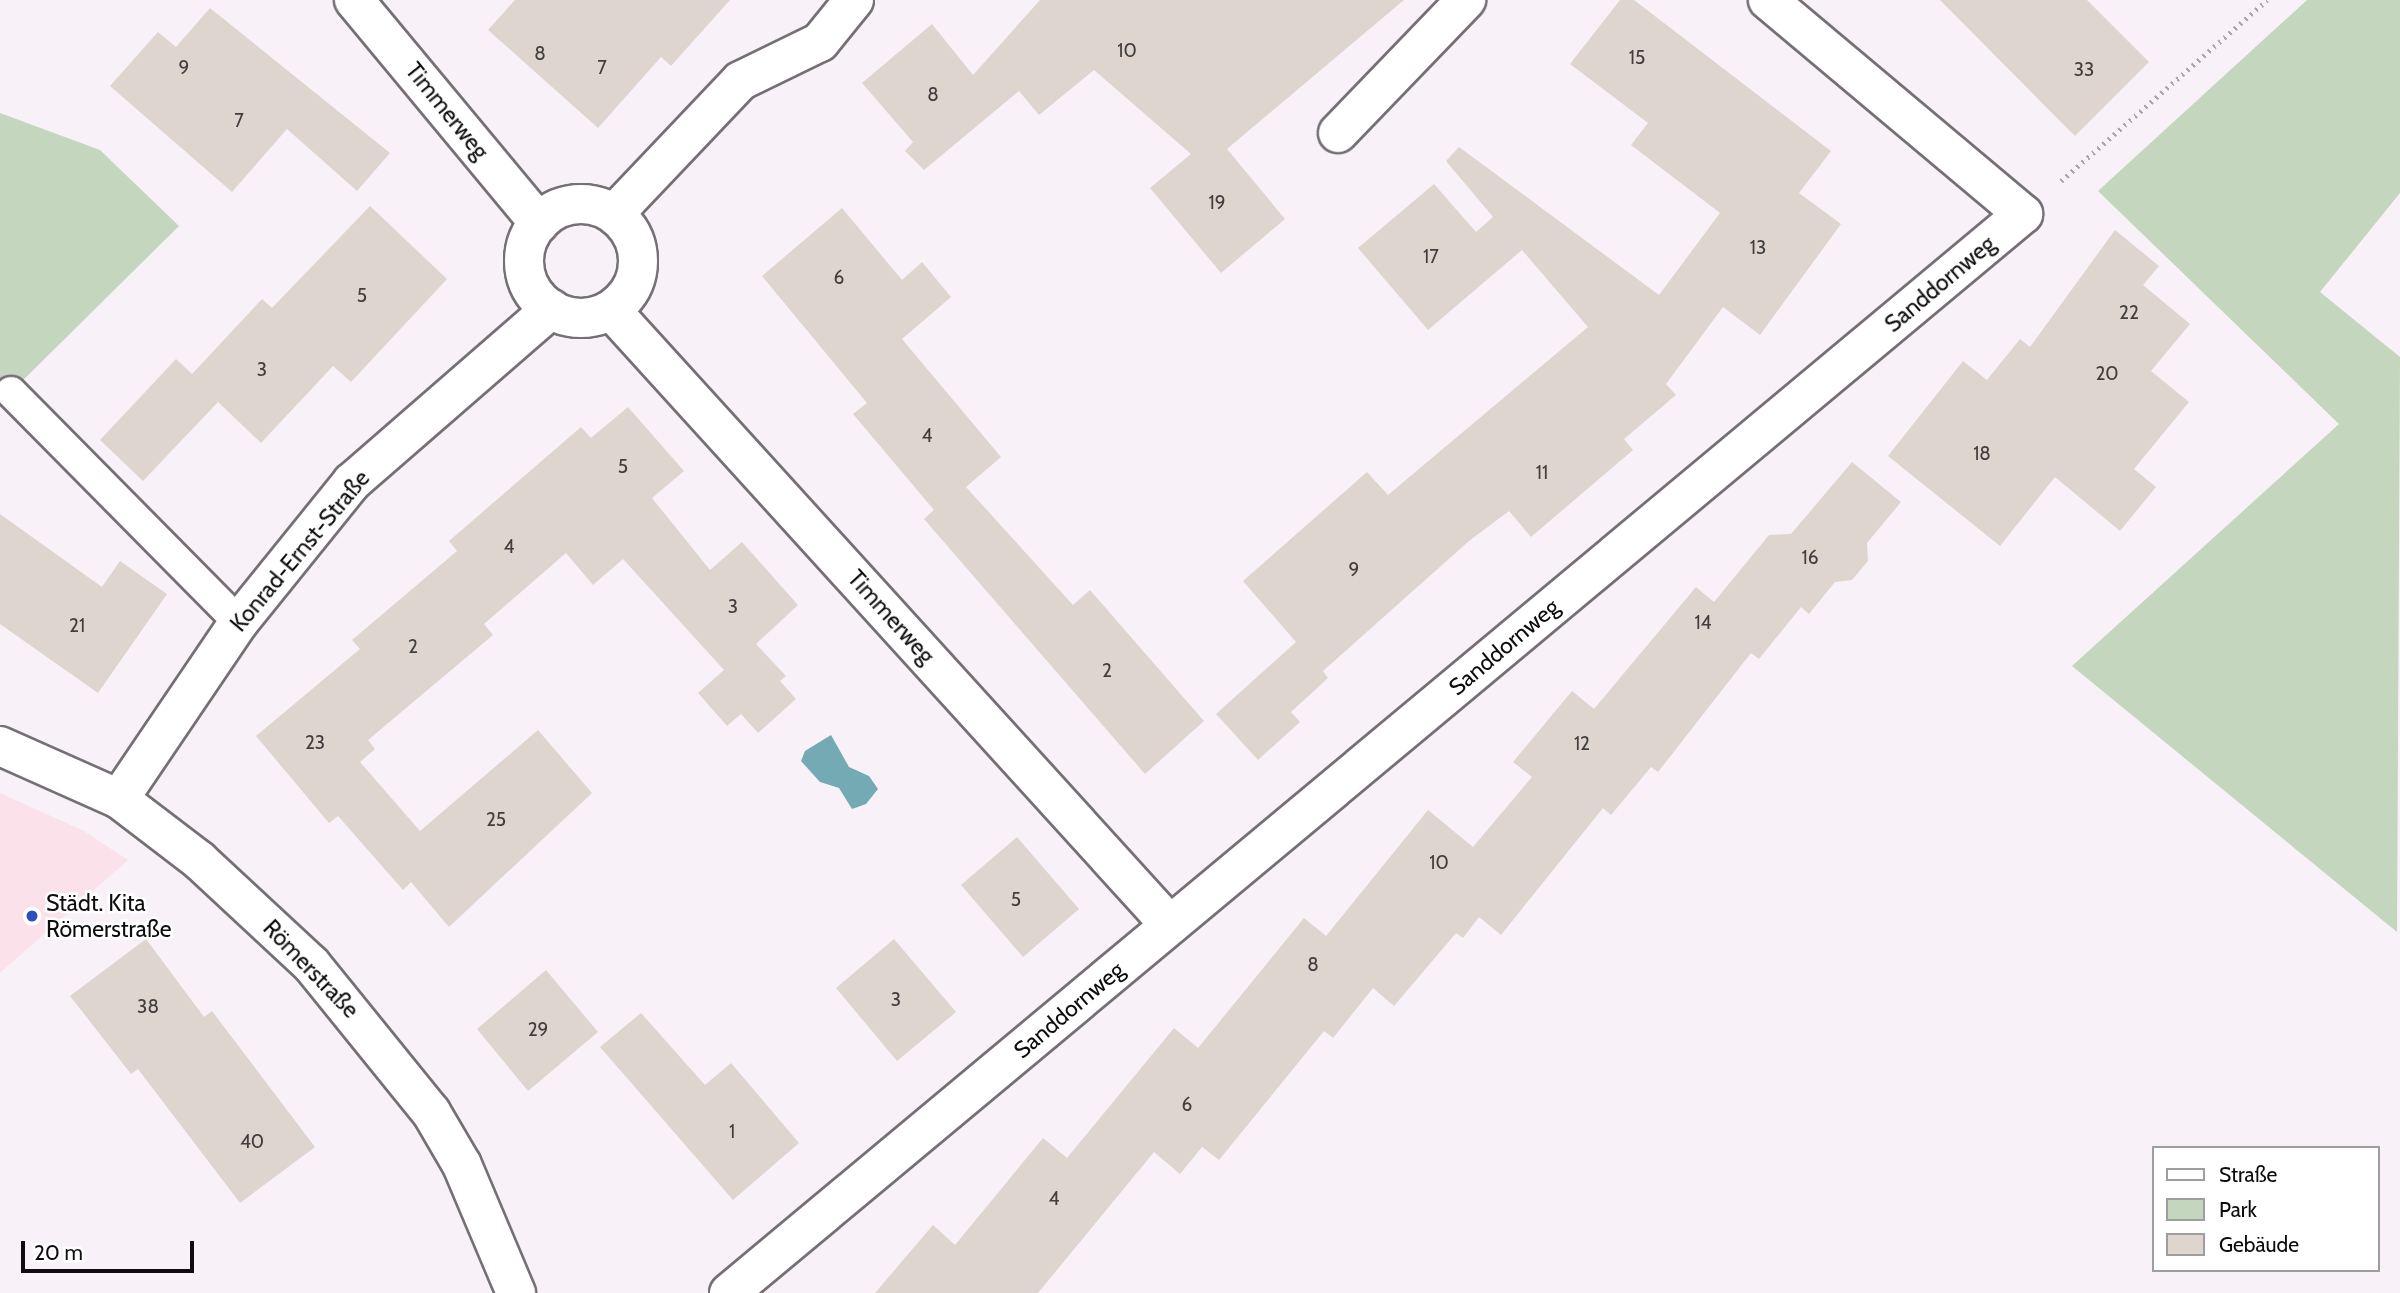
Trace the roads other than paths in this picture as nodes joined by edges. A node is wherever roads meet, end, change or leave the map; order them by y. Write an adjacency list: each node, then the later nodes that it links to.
1 (354, 0): 7 (street, Timmerweg)
2 (854, 0): 6 (street)
3 (1466, 0): 5 (street)
4 (1768, 0): 14 (street, Sanddornweg)
5 (1338, 133)
6 (614, 214): 7 (street); 9 (street)
7 (539, 223): 8 (street)
8 (551, 309): 9 (street); 11 (street, Konrad-Ernst-Straße)
9 (611, 310): 14 (street, Timmerweg)
10 (11, 392): 11 (lane)
11 (239, 622): 13 (street, Konrad-Ernst-Straße)
12 (0, 746): 13 (street, Römerstraße)
13 (119, 799): 15 (street, Römerstraße)
14 (1170, 925): 16 (street, Sanddornweg)
15 (516, 1293)
16 (729, 1293)

